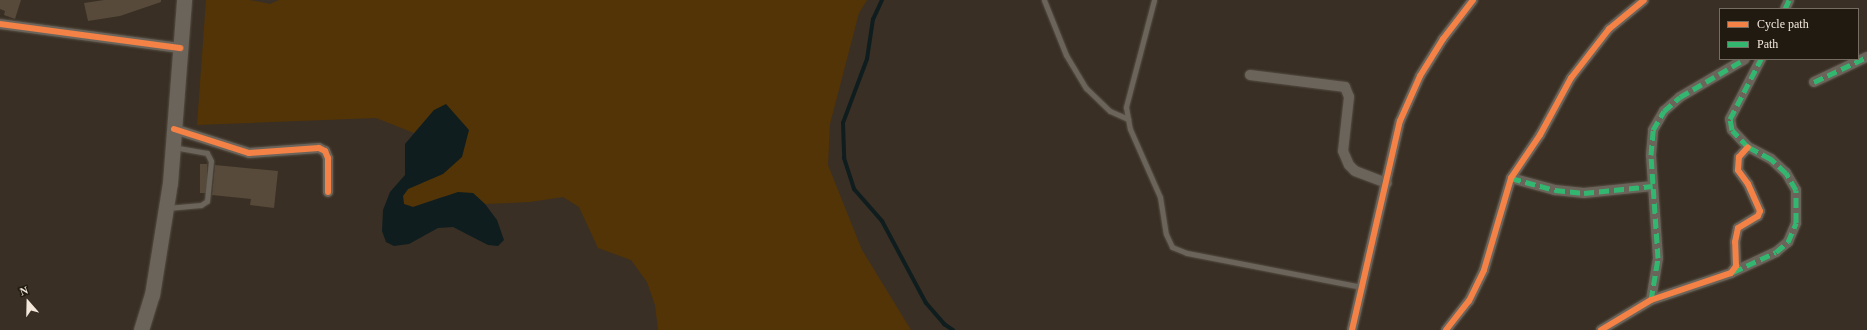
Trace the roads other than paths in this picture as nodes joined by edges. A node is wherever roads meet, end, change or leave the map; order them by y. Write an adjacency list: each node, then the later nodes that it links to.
1 (184, 0): 7 (main road)
2 (1044, 0): 13 (lane)
3 (1154, 0): 13 (lane)
4 (1473, 0): 18 (street)
5 (1644, 0): 17 (street)
6 (0, 24): 7 (street)
7 (180, 48): 14 (main road)
8 (1867, 57): 12 (street)
9 (1743, 60): 19 (street)
10 (1760, 60): 16 (street)
11 (1250, 75): 18 (street)
12 (1814, 82)
13 (1128, 119): 23 (lane)
14 (174, 129): 15 (main road); 20 (street)
15 (172, 147): 21 (main road); 21 (lane)
16 (1748, 147): 22 (street); 22 (street)
17 (1511, 178): 19 (street); 27 (street)
18 (1387, 183): 23 (street)
19 (1654, 186): 24 (street)
20 (328, 192)
21 (166, 208): 25 (main road)
22 (1731, 273): 24 (street)
23 (1363, 287): 26 (street)
24 (1651, 300): 28 (street)
25 (141, 330)
26 (1352, 330)
27 (1446, 330)
28 (1601, 330)

